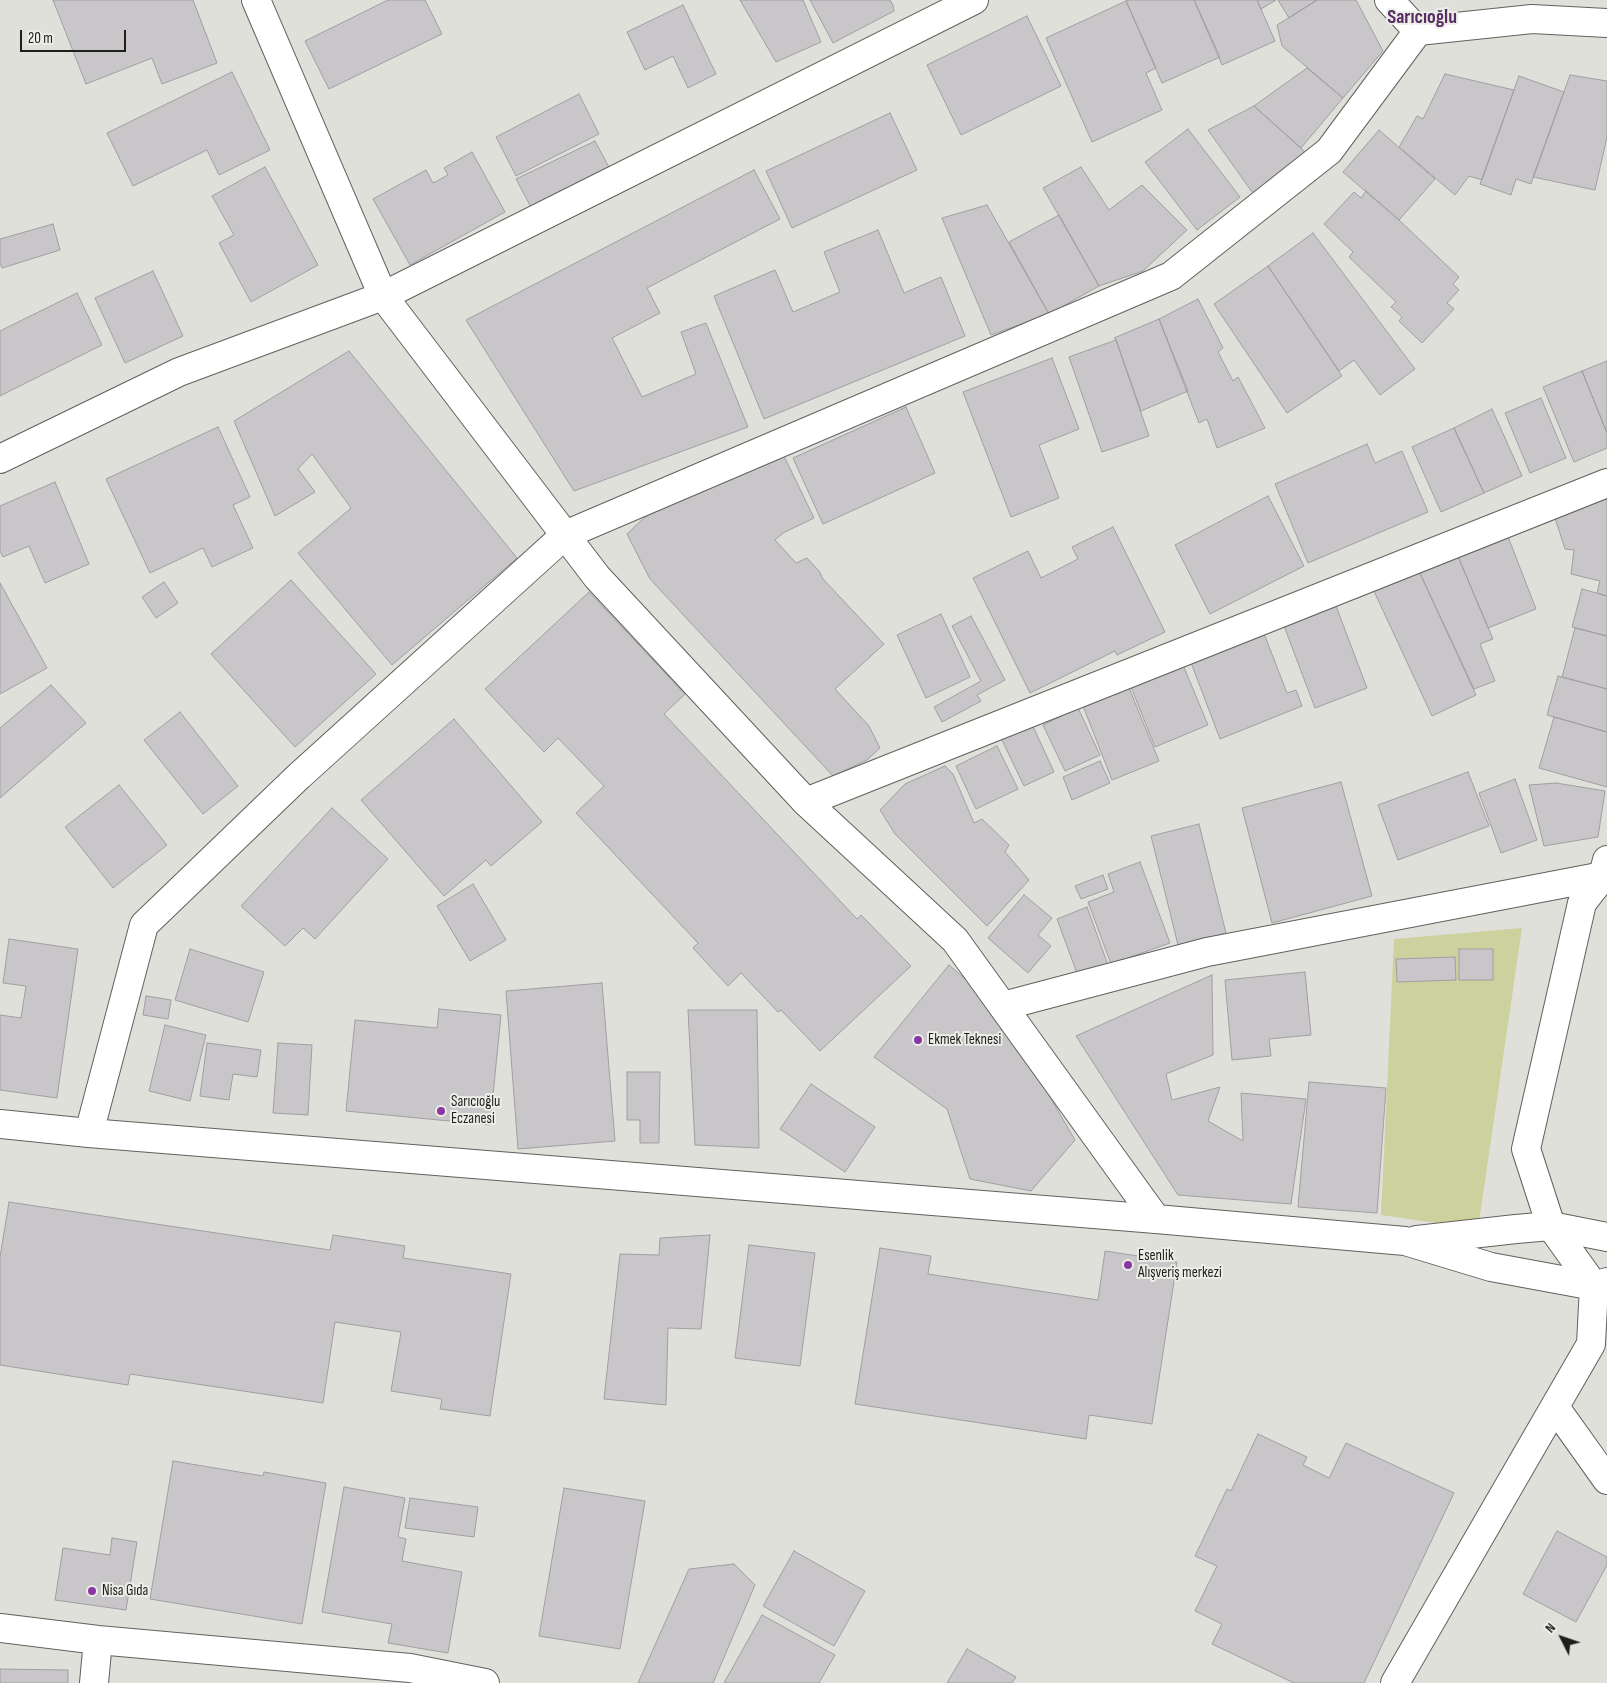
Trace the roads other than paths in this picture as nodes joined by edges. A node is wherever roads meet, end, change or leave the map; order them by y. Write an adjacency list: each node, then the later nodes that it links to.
1 (256, 0): 7 (street)
2 (974, 0): 7 (street)
3 (1389, 0): 6 (street)
4 (1534, 9): 5 (street); 6 (street)
5 (1607, 24)
6 (1418, 31): 10 (street)
7 (383, 296): 8 (street); 10 (street)
8 (0, 459)
9 (1607, 483): 11 (street)
10 (565, 535): 11 (street); 15 (street)
11 (806, 802): 13 (street)
12 (1605, 868): 13 (street); 17 (street)
13 (1003, 1006): 16 (street)
14 (0, 1124): 15 (street)
15 (89, 1133): 16 (street)
16 (1156, 1219): 19 (street)
17 (1551, 1226): 18 (street); 19 (street); 20 (street)
18 (1607, 1237)
19 (1405, 1242): 20 (street)
20 (1600, 1284): 21 (street)
21 (1555, 1407): 22 (street); 27 (street)
22 (1607, 1480)
23 (0, 1628): 24 (street)
24 (98, 1640): 25 (street); 26 (street)
25 (94, 1683)
26 (485, 1683)
27 (1395, 1683)

